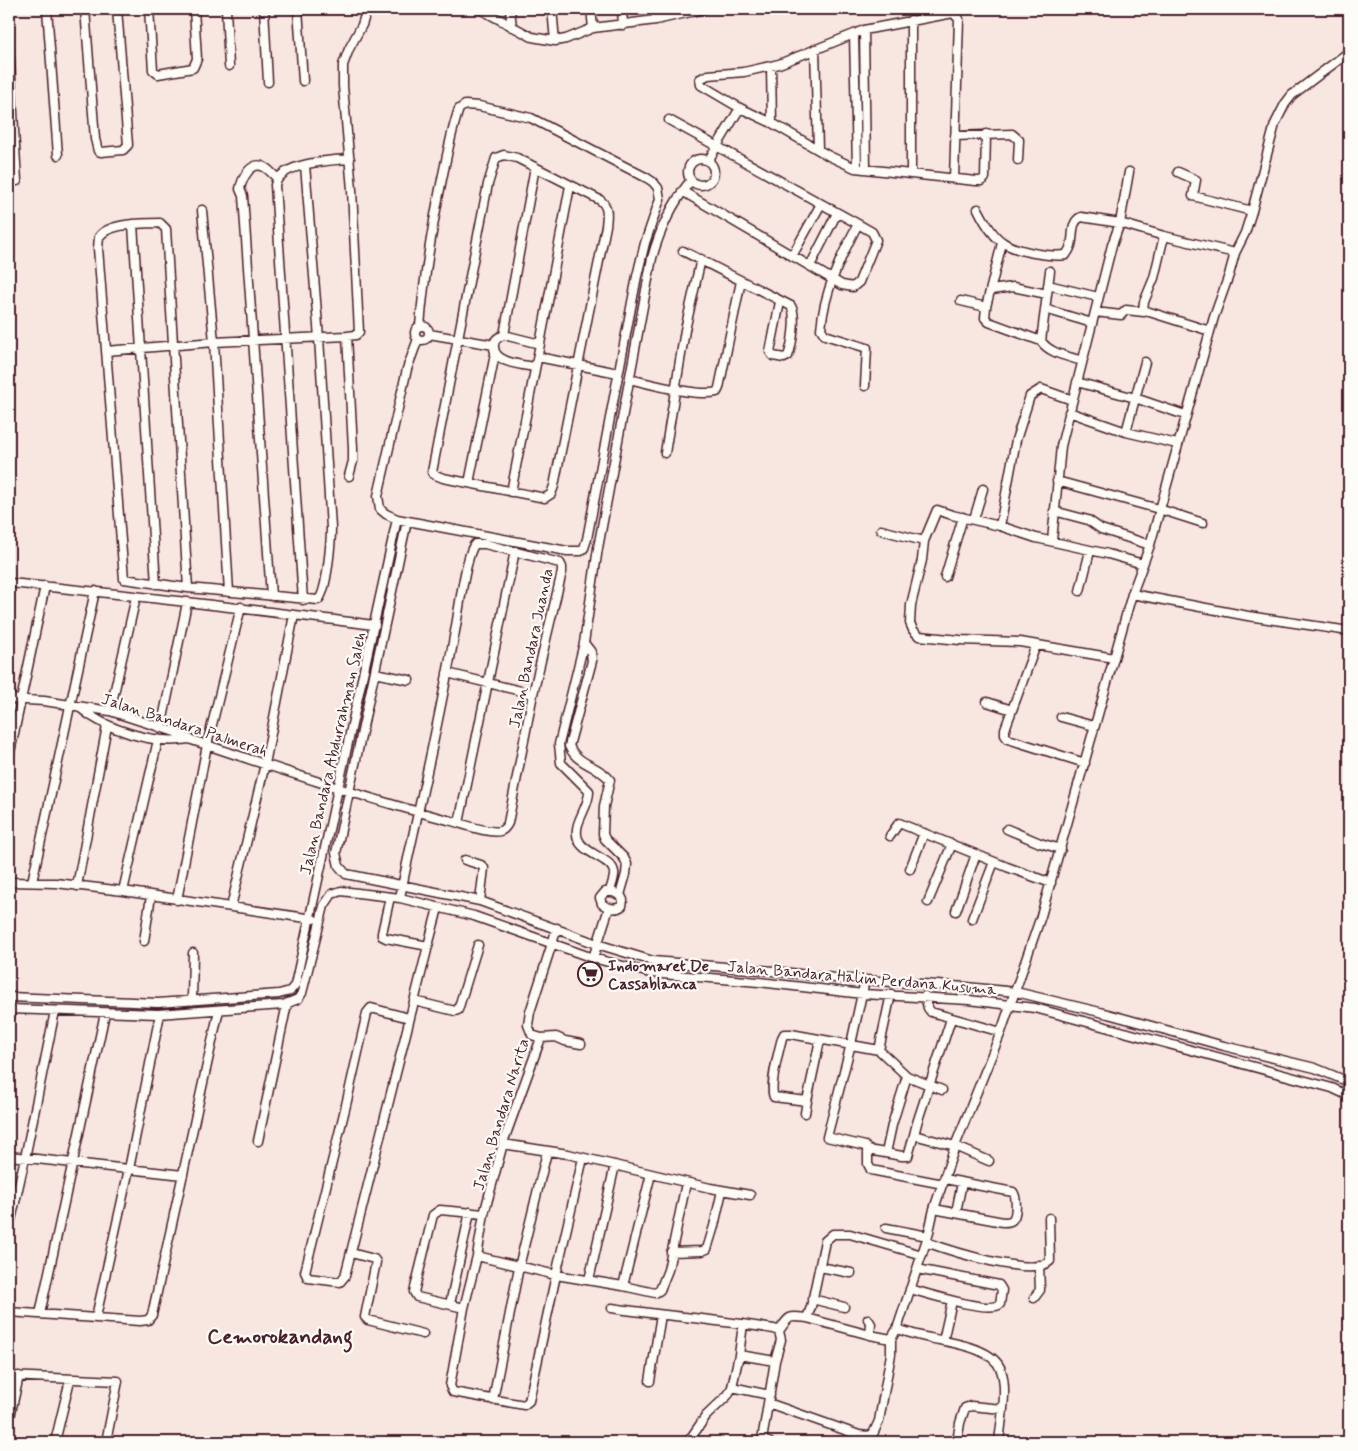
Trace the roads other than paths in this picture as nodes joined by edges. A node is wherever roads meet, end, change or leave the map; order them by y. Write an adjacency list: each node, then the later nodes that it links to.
1 (47, 9): 41 (street)
2 (85, 9): 3 (street)
3 (117, 9)
4 (149, 9): 5 (street)
5 (194, 9)
6 (226, 9): 29 (street)
7 (264, 9): 32 (street)
8 (298, 9): 31 (street)
9 (367, 9): 42 (street)
10 (480, 9): 21 (street)
11 (510, 9): 21 (street)
12 (552, 9): 25 (street)
13 (591, 9): 22 (street)
14 (622, 9): 20 (street)
15 (656, 9): 18 (street)
16 (704, 9): 17 (street)
17 (685, 11): 18 (street)
18 (656, 20): 20 (street)
19 (910, 20): 23 (street); 38 (street); 51 (street)
20 (623, 25): 22 (street)
21 (512, 27): 25 (street)
22 (593, 28): 25 (street)
23 (864, 30): 24 (street); 33 (street)
24 (854, 34): 27 (street); 33 (street)
25 (554, 41)
26 (9, 44): 55 (street)
27 (815, 49): 30 (street); 40 (street)
28 (1349, 52): 61 (street)
29 (229, 66)
30 (771, 66): 34 (street); 36 (street)
31 (303, 81)
32 (268, 82)
33 (860, 97): 47 (street); 48 (street)
34 (740, 108): 36 (street); 39 (street)
35 (669, 120): 39 (street)
36 (772, 123): 40 (street)
37 (986, 134): 38 (street); 43 (street); 53 (street)
38 (955, 136): 53 (street)
39 (719, 146): 44 (street); 58 (street)
40 (818, 150): 47 (street)
41 (58, 155)
42 (350, 159): 45 (street); 91 (street)
43 (1018, 160)
44 (708, 161): 54 (street); 54 (street)
45 (304, 165): 52 (street); 92 (street)
46 (535, 167): 56 (street); 90 (street); 95 (street)
47 (857, 168): 48 (street)
48 (866, 169): 51 (street)
49 (1130, 172): 63 (street)
50 (1178, 172): 61 (street)
51 (912, 174): 53 (street)
52 (277, 178): 94 (street); 96 (street)
53 (954, 179)
54 (691, 180): 57 (street)
55 (18, 181)
56 (570, 186): 99 (street); 107 (street)
57 (682, 191): 70 (street); 110 (street)
58 (821, 204): 62 (street); 70 (street)
59 (978, 209): 67 (street)
60 (202, 210): 98 (street)
61 (1252, 212): 69 (street)
62 (837, 213): 65 (street); 72 (street)
63 (1120, 223): 66 (street); 67 (street); 79 (street)
64 (133, 224): 100 (street); 101 (street); 103 (street)
65 (858, 224): 74 (street); 74 (street)
66 (1164, 236): 69 (street); 85 (street)
67 (1002, 243): 77 (street)
68 (683, 251): 71 (street)
69 (1235, 253): 88 (street)
70 (792, 256): 72 (street)
71 (701, 259): 75 (street); 113 (street)
72 (810, 266): 74 (street)
73 (1050, 271): 76 (street)
74 (832, 280): 112 (street)
75 (741, 281): 81 (street); 113 (street)
76 (1048, 285): 78 (street); 79 (street)
77 (991, 290): 78 (street); 82 (street)
78 (1047, 294): 83 (street)
79 (1098, 297): 84 (street)
80 (961, 301): 82 (street)
81 (780, 302): 81 (street)
82 (986, 307): 97 (street)
83 (1045, 309): 86 (street); 97 (street)
84 (1095, 312): 85 (street); 86 (street)
85 (1144, 312): 88 (street)
86 (1092, 323): 105 (street)
87 (420, 326): 89 (street); 93 (street); 109 (street)
88 (1210, 331): 117 (street)
89 (429, 334): 93 (street); 95 (street)
90 (504, 335): 99 (street); 102 (street)
91 (347, 336): 92 (street); 121 (street)
92 (319, 338): 94 (street); 152 (street)
93 (418, 339): 129 (street)
94 (287, 340): 96 (street); 152 (street)
95 (459, 340): 102 (street); 123 (street)
96 (255, 341): 98 (street); 150 (street)
97 (1041, 341): 105 (street)
98 (214, 342): 100 (street); 148 (street)
99 (540, 344): 104 (street)
100 (173, 345): 101 (street); 145 (street)
101 (140, 347): 103 (street); 143 (street)
102 (495, 350): 108 (street); 123 (street)
103 (106, 351): 143 (street)
104 (538, 357): 107 (street); 108 (street)
105 (1082, 361): 111 (street)
106 (1145, 362): 114 (street)
107 (578, 365): 109 (street); 125 (street)
108 (536, 367): 125 (street)
109 (618, 373): 131 (street)
110 (630, 379): 113 (street); 158 (street)
111 (1077, 382): 114 (street); 115 (street)
112 (865, 386)
113 (676, 389): 120 (street)
114 (1134, 398): 117 (street); 118 (street)
115 (1072, 400): 116 (street); 133 (street)
116 (1069, 412): 118 (street); 122 (street)
117 (1185, 415): 119 (street)
118 (1126, 432): 119 (street)
119 (1178, 444): 126 (street)
120 (665, 453)
121 (349, 476)
122 (1057, 482): 126 (street); 127 (street)
123 (469, 483): 125 (street)
124 (983, 489): 130 (street)
125 (510, 492)
126 (1159, 509): 132 (street); 137 (street)
127 (1054, 511): 136 (street); 137 (street)
128 (963, 517): 130 (street); 135 (street); 141 (street)
129 (398, 519): 131 (street); 156 (street, Jalan Bandara Abdurrahman Saleh)
130 (974, 519): 133 (street)
131 (407, 521): 161 (street, Jalan Bandara Abdurrahman Saleh)
132 (1203, 523)
133 (1000, 526): 136 (street)
134 (881, 530): 135 (street)
135 (924, 541): 159 (street)
136 (1052, 542): 139 (street)
137 (1150, 545): 140 (street)
138 (515, 551): 162 (street, Jalan Bandara Juanda); 164 (street); 165 (street, Jalan Bandara Juanda)
139 (1090, 551): 140 (street); 147 (street)
140 (1143, 564): 149 (street)
141 (945, 577)
142 (9, 583): 144 (street)
143 (156, 584): 145 (street)
144 (45, 586): 146 (street); 167 (street)
145 (188, 588): 148 (street)
146 (95, 591): 151 (street); 169 (street)
147 (1080, 591)
148 (229, 592): 150 (street)
149 (1132, 594): 157 (street); 160 (street)
150 (272, 596): 152 (street)
151 (136, 597): 153 (street); 172 (street)
152 (303, 600)
153 (187, 603): 154 (street); 176 (street)
154 (241, 607): 155 (street); 180 (street)
155 (294, 615): 156 (street); 184 (street)
156 (375, 624): 185 (street, Jalan Bandara Abdurrahman Saleh)
157 (1349, 631)
158 (584, 643): 179 (street); 181 (street)
159 (1036, 645): 160 (street); 171 (street)
160 (1114, 658): 175 (street)
161 (375, 673): 163 (street); 186 (street, Jalan Bandara Abdurrahman Saleh)
162 (447, 673): 164 (street); 189 (street, Jalan Bandara Juanda)
163 (409, 680)
164 (488, 682): 165 (street); 190 (street)
165 (533, 694): 190 (street, Jalan Bandara Juanda)
166 (9, 699): 167 (street, Jalan Bandara Palmerah)
167 (21, 700): 169 (street, Jalan Bandara Palmerah); 182 (street)
168 (987, 702): 171 (street)
169 (70, 706): 170 (street, Jalan Bandara Palmerah); 204 (street)
170 (79, 707): 172 (street, Jalan Bandara Palmerah); 174 (street)
171 (1012, 710): 183 (street)
172 (110, 711): 176 (street, Jalan Bandara Palmerah)
173 (1061, 717): 175 (street)
174 (107, 726): 177 (street); 207 (street)
175 (1094, 726): 183 (street)
176 (161, 728): 178 (street, Jalan Bandara Palmerah)
177 (158, 740): 178 (street); 208 (street)
178 (189, 740): 180 (street, Jalan Bandara Palmerah)
179 (559, 744): 181 (street); 187 (street)
180 (207, 745): 184 (street, Jalan Bandara Palmerah); 214 (street)
181 (570, 746): 188 (street)
182 (9, 757)
183 (1085, 763): 195 (street)
184 (266, 764): 185 (street, Jalan Bandara Palmerah); 217 (street)
185 (338, 788): 186 (street, Jalan Bandara Palmerah); 196 (street, Jalan Bandara Abdurrahman Saleh)
186 (349, 791): 189 (street, Jalan Bandara Juanda); 197 (street, Jalan Bandara Abdurrahman Saleh)
187 (589, 791): 188 (street); 209 (street)
188 (606, 792): 210 (street)
189 (418, 812): 190 (street, Jalan Bandara Juanda); 206 (street, Jalan Bandara Juanda)
190 (458, 823)
191 (1007, 829): 195 (street)
192 (924, 833): 193 (street); 194 (street); 201 (street)
193 (890, 836)
194 (952, 844): 198 (street); 216 (street)
195 (1061, 849): 205 (street)
196 (324, 851): 197 (street); 221 (street, Jalan Bandara Abdurrahman Saleh)
197 (336, 853): 202 (street, Jalan Bandara Abdurrahman Saleh)
198 (976, 854): 200 (street); 220 (street)
199 (465, 860): 215 (street)
200 (994, 862): 205 (street); 223 (street)
201 (910, 868)
202 (349, 876): 206 (street, Jalan Bandara Halim Perdana Kusuma)
203 (9, 882): 204 (street)
204 (32, 882): 207 (street)
205 (1052, 883): 234 (street)
206 (402, 885): 213 (street, Jalan Bandara Juanda); 215 (street, Jalan Bandara Halim Perdana Kusuma)
207 (77, 886): 208 (street)
208 (123, 891): 211 (street)
209 (610, 891): 210 (street); 219 (street)
210 (620, 895): 219 (street)
211 (151, 896): 214 (street); 225 (street)
212 (390, 897): 213 (street, Jalan Bandara Halim Perdana Kusuma); 222 (street, Jalan Bandara Halim Perdana Kusuma); 229 (street)
213 (400, 898): 218 (street, Jalan Bandara Halim Perdana Kusuma)
214 (177, 900): 217 (street)
215 (480, 901): 224 (street, Jalan Bandara Halim Perdana Kusuma)
216 (928, 902)
217 (231, 907): 221 (street)
218 (438, 908): 227 (street, Jalan Bandara Halim Perdana Kusuma); 229 (street)
219 (609, 908): 226 (street)
220 (956, 911)
221 (310, 918): 222 (street); 233 (street, Jalan Bandara Abdurrahman Saleh)
222 (320, 919): 239 (street)
223 (972, 919)
224 (558, 928): 226 (street, Jalan Bandara Halim Perdana Kusuma); 227 (street, Jalan Bandara Narita)
225 (144, 940)
226 (598, 940): 231 (street); 232 (street, Jalan Bandara Halim Perdana Kusuma)
227 (553, 943): 231 (street, Jalan Bandara Halim Perdana Kusuma); 255 (street, Jalan Bandara Narita)
228 (478, 945): 241 (street)
229 (428, 946): 241 (street)
230 (193, 953): 240 (street)
231 (593, 958): 235 (street, Jalan Bandara Halim Perdana Kusuma)
232 (865, 980): 234 (street, Jalan Bandara Halim Perdana Kusuma); 235 (street)
233 (290, 991): 239 (street); 240 (street)
234 (1016, 992): 243 (street); 248 (street, Jalan Bandara Halim Perdana Kusuma)
235 (863, 994): 236 (street, Jalan Bandara Halim Perdana Kusuma); 258 (street)
236 (891, 994): 237 (street, Jalan Bandara Halim Perdana Kusuma); 259 (street)
237 (925, 996): 243 (street, Jalan Bandara Halim Perdana Kusuma); 251 (street)
238 (9, 997): 240 (street)
239 (298, 999): 242 (street)
240 (192, 1001)
241 (414, 1001): 250 (street)
242 (288, 1004): 245 (street); 268 (street)
243 (1011, 1004): 253 (street, Jalan Bandara Halim Perdana Kusuma); 254 (street)
244 (10, 1009): 246 (street); 252 (street)
245 (218, 1010): 249 (street); 282 (street)
246 (56, 1011): 247 (street); 275 (street)
247 (105, 1013): 249 (street); 278 (street)
248 (1106, 1013): 253 (street); 261 (street, Jalan Bandara Halim Perdana Kusuma)
249 (160, 1014): 280 (street)
250 (410, 1018): 296 (street); 296 (street)
251 (951, 1018): 254 (street); 262 (street)
252 (9, 1019)
253 (1102, 1026): 264 (street, Jalan Bandara Halim Perdana Kusuma)
254 (1001, 1032): 270 (street)
255 (541, 1038): 257 (street); 269 (street, Jalan Bandara Narita)
256 (820, 1040): 258 (street); 265 (street); 265 (street)
257 (581, 1044)
258 (851, 1044): 259 (street); 271 (street)
259 (879, 1050): 260 (street)
260 (907, 1076): 262 (street); 273 (street)
261 (1349, 1082)
262 (928, 1086): 263 (street); 267 (street)
263 (942, 1090)
264 (1349, 1096)
265 (807, 1101): 266 (street)
266 (805, 1113)
267 (914, 1135): 270 (street); 273 (street)
268 (258, 1141)
269 (504, 1142): 272 (street); 290 (street, Jalan Bandara Narita)
270 (961, 1149): 277 (street); 283 (street)
271 (868, 1150): 273 (street); 283 (street)
272 (547, 1152): 276 (street); 300 (street)
273 (886, 1153)
274 (9, 1156): 275 (street)
275 (25, 1158): 278 (street); 293 (street)
276 (583, 1158): 279 (street); 304 (street)
277 (989, 1161)
278 (73, 1162): 280 (street); 316 (street)
279 (615, 1165): 281 (street); 305 (street)
280 (129, 1169): 282 (street); 318 (street)
281 (651, 1174): 284 (street); 306 (street)
282 (183, 1176): 318 (street)
283 (951, 1181): 287 (street); 289 (street); 289 (street)
284 (686, 1183): 285 (street); 295 (street)
285 (722, 1191): 286 (street); 295 (street)
286 (750, 1196)
287 (940, 1210): 289 (street); 294 (street)
288 (470, 1212): 290 (street); 311 (street); 311 (street)
289 (956, 1212)
290 (484, 1214): 298 (street, Jalan Bandara Narita)
291 (1049, 1218): 299 (street)
292 (886, 1228): 294 (street)
293 (9, 1229)
294 (927, 1239): 297 (street); 299 (street)
295 (671, 1252): 306 (street)
296 (351, 1253): 324 (street)
297 (922, 1255): 301 (street); 302 (street)
298 (477, 1256): 300 (street); 313 (street, Jalan Bandara Narita)
299 (1039, 1265): 308 (street)
300 (519, 1267): 304 (street); 336 (street)
301 (820, 1267): 303 (street); 309 (street)
302 (917, 1269): 307 (street); 310 (street)
303 (851, 1273)
304 (556, 1275): 305 (street); 336 (street, Jalan Bandara Narita)
305 (589, 1280): 306 (street)
306 (623, 1286)
307 (910, 1289): 310 (street); 322 (street)
308 (1034, 1298)
309 (812, 1299): 312 (street); 319 (street)
310 (952, 1300): 327 (street)
311 (450, 1304): 313 (street)
312 (844, 1307)
313 (464, 1308): 336 (street, Jalan Bandara Narita)
314 (612, 1308): 317 (street)
315 (9, 1312): 316 (street)
316 (40, 1314): 318 (street)
317 (661, 1315): 321 (street); 333 (street)
318 (96, 1317)
319 (807, 1318): 323 (street); 325 (street)
320 (868, 1319): 325 (street)
321 (743, 1324): 323 (street); 328 (street)
322 (896, 1329): 326 (street); 327 (street)
323 (779, 1331): 329 (street)
324 (423, 1334)
325 (870, 1335): 326 (street)
326 (891, 1339): 335 (street)
327 (943, 1341): 337 (street)
328 (739, 1355): 329 (street); 334 (street)
329 (775, 1361): 335 (street)
330 (9, 1376): 331 (street)
331 (19, 1376): 332 (street); 338 (street)
332 (70, 1380): 340 (street); 341 (street)
333 (650, 1381)
334 (732, 1387): 335 (street); 342 (street)
335 (769, 1399): 339 (street)
336 (493, 1400)
337 (1002, 1409): 343 (street); 344 (street)
338 (9, 1421)
339 (764, 1441)
340 (55, 1442)
341 (106, 1442)
342 (688, 1442)
343 (957, 1442)
344 (998, 1442)

